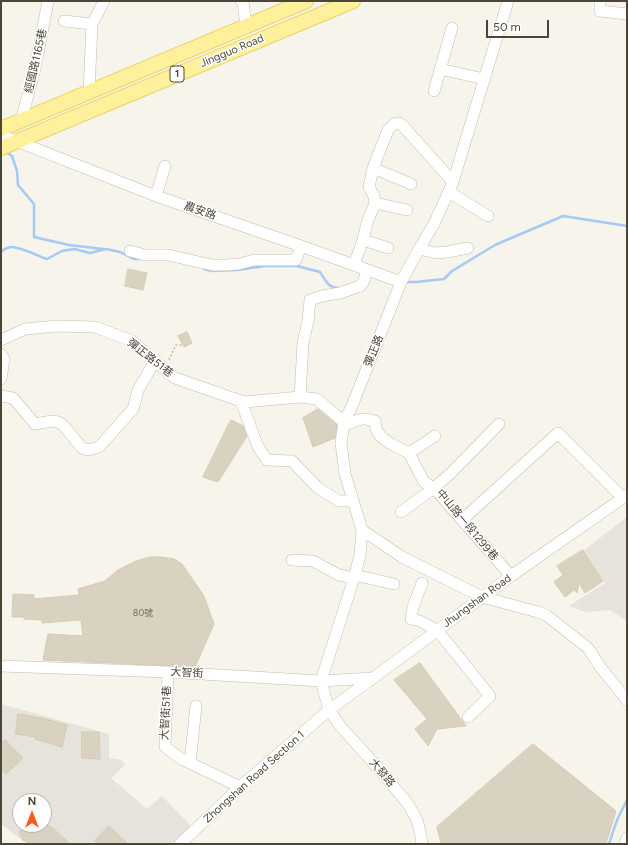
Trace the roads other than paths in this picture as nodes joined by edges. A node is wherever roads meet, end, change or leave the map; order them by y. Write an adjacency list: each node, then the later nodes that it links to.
1 (48, 1): 17 (street, 經國路1165巷)
2 (104, 1): 10 (street)
3 (241, 1): 11 (street)
4 (306, 1): 11 (main road, Jingguo Road / 1)
5 (353, 1): 20 (main road, Jingguo Road / 1)
6 (508, 1): 14 (street, 彈正路)
7 (600, 1): 8 (street)
8 (627, 14)
9 (64, 21): 10 (street)
10 (92, 24): 16 (street)
11 (246, 26): 16 (main road, Jingguo Road / 1)
12 (452, 28): 13 (street)
13 (440, 68): 14 (street); 15 (street)
14 (484, 79): 25 (street, 彈正路)
15 (434, 91)
16 (89, 92): 17 (main road, Jingguo Road / 1)
17 (21, 120): 18 (main road, Jingguo Road / 1)
18 (1, 129)
19 (1, 135): 20 (street, 農安路)
20 (16, 142): 21 (main road, Jingguo Road / 1); 26 (street, 農安路)
21 (1, 148)
22 (165, 166): 26 (street)
23 (373, 168): 24 (street); 25 (street); 27 (street)
24 (411, 184)
25 (451, 187): 29 (street); 34 (street, 彈正路)
26 (156, 196): 31 (street, 農安路)
27 (375, 203): 28 (street); 30 (street)
28 (406, 210)
29 (488, 216)
30 (363, 240): 32 (street); 36 (street)
31 (301, 246): 35 (street); 36 (street, 農安路)
32 (388, 248)
33 (468, 248): 34 (street)
34 (419, 249): 38 (street, 彈正路)
35 (130, 251)
36 (354, 265): 37 (street, 農安路)
37 (367, 270): 38 (street, 農安路); 44 (street)
38 (401, 282): 46 (street, 彈正路)
39 (1, 340): 41 (street, 彈正路51巷)
40 (1, 354): 42 (street)
41 (155, 360): 43 (street); 45 (street, 彈正路51巷)
42 (1, 379)
43 (1, 396)
44 (300, 397): 45 (street, 彈正路51巷); 46 (street, 彈正路51巷)
45 (241, 401): 52 (street)
46 (344, 422): 49 (street); 52 (street, 彈正路)
47 (499, 424): 50 (street, 中山路一段1299巷)
48 (435, 436): 49 (street)
49 (409, 453): 50 (street)
50 (434, 488): 53 (street); 54 (street, 中山路一段1299巷)
51 (625, 497): 54 (street); 58 (street, Jhungshan Road)
52 (353, 500): 55 (street, 彈正路)
53 (401, 512)
54 (462, 520): 58 (street, 中山路一段1299巷)
55 (362, 530): 57 (street, 彈正路); 61 (street)
56 (292, 560): 57 (street)
57 (354, 576): 60 (street); 66 (street, 彈正路)
58 (511, 576): 61 (street, Jhungshan Road)
59 (422, 583): 62 (street)
60 (394, 584)
61 (482, 597): 62 (street, Jhungshan Road); 67 (street)
62 (437, 630): 65 (street, Jhungshan Road); 70 (street)
63 (1, 666): 64 (street, 大智街)
64 (168, 672): 66 (street, 大智街); 71 (street, 大智街51巷)
65 (373, 678): 66 (street, 大智街); 69 (street, Jhungshan Road)
66 (321, 681): 69 (street)
67 (627, 700)
68 (196, 706): 71 (street)
69 (329, 710): 72 (street, Zhongshan Road Section 1); 75 (street, 大發路)
70 (468, 718)
71 (190, 764): 72 (street)
72 (240, 787): 74 (street, Zhongshan Road Section 1)
73 (627, 838): 76 (street)
74 (180, 844)
75 (422, 844)
76 (625, 844)

